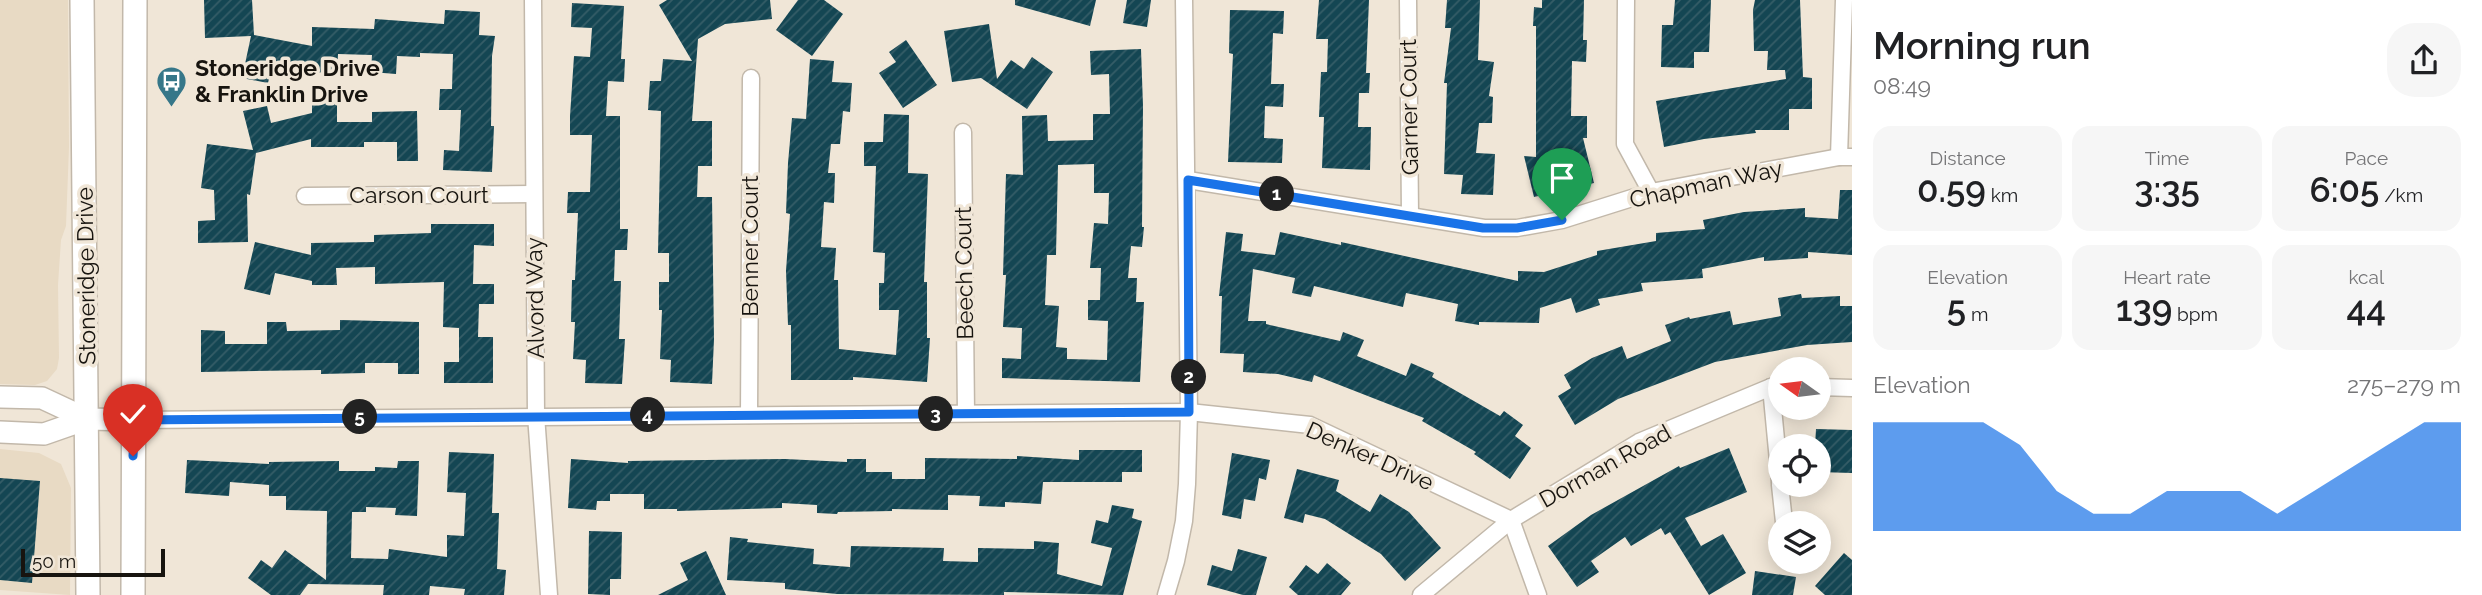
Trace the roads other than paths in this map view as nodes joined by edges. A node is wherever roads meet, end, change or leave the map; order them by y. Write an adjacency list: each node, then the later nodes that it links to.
1 (82, 0): 24 (main road, Stoneridge Drive)
2 (135, 0): 25 (main road, Stoneridge Drive)
3 (533, 0): 13 (street, Alvord Way)
4 (1184, 0): 11 (street)
5 (1408, 0): 15 (street, Garner Court)
6 (1626, 0): 12 (street)
7 (1844, 0): 10 (street)
8 (751, 78): 23 (street, Benner Court)
9 (962, 132): 21 (street, Beech Court)
10 (1846, 157): 12 (street, Chapman Way)
11 (1188, 180): 15 (street, Chapman Way); 20 (street)
12 (1651, 192): 15 (street, Chapman Way)
13 (533, 194): 14 (street, Carson Court); 22 (street, Alvord Way)
14 (305, 196)
15 (1410, 215)
16 (1831, 387): 17 (street)
17 (1852, 388)
18 (1768, 390): 27 (street, Dorman Road)
19 (0, 397): 24 (street)
20 (1189, 412): 21 (street, Denker Drive); 27 (street, Denker Drive); 31 (street)
21 (966, 414): 23 (street, Denker Drive)
22 (536, 415): 23 (street, Denker Drive); 25 (street, Denker Drive); 30 (street, Alvord Way)
23 (749, 415)
24 (87, 419): 25 (street); 26 (street); 28 (main road, Stoneridge Drive)
25 (135, 420): 29 (main road, Stoneridge Drive)
26 (0, 432)
27 (1511, 520): 32 (street, Dorman Road); 33 (street)
28 (88, 595)
29 (133, 595)
30 (549, 595)
31 (1166, 595)
32 (1421, 595)
33 (1538, 595)

